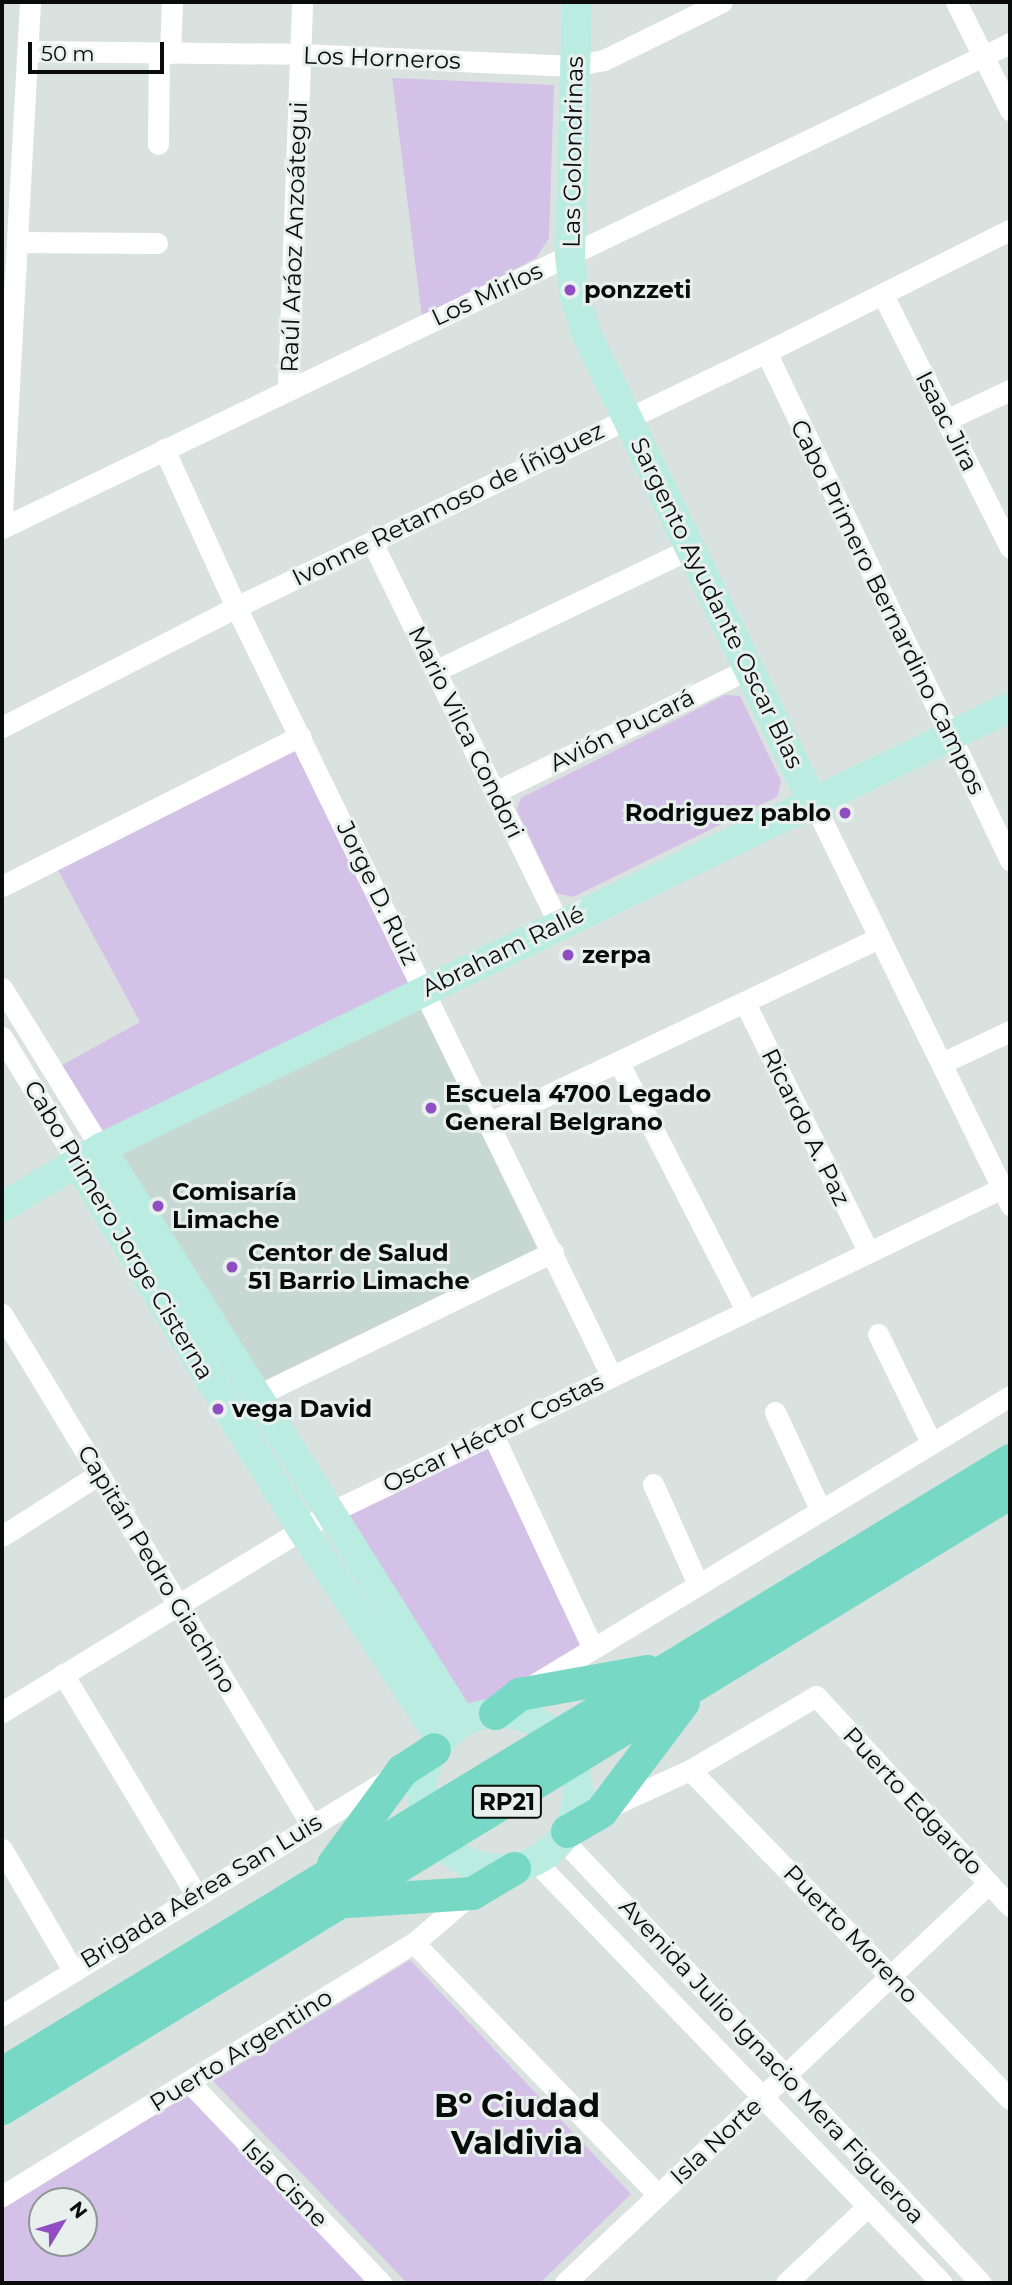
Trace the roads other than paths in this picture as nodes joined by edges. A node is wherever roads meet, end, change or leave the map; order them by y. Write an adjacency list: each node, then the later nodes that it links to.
1 (30, 2): 8 (street)
2 (172, 2): 9 (street)
3 (302, 2): 10 (street, Raúl Aráoz Anzoátegui)
4 (577, 2): 12 (street, Las Golondrinas)
5 (722, 2): 12 (street, Los Horneros)
6 (956, 2): 11 (street)
7 (1010, 43): 11 (street, Los Mirlos)
8 (28, 51): 9 (street, Los Horneros); 16 (street)
9 (165, 53): 10 (street, Los Horneros); 14 (street)
10 (300, 54): 12 (street, Los Horneros); 21 (street, Raúl Aráoz Anzoátegui)
11 (984, 56): 13 (street); 18 (street, Los Mirlos)
12 (573, 66): 18 (street, Las Golondrinas)
13 (1010, 110)
14 (159, 144)
15 (1010, 230): 19 (street, Ivonne Retamoso de Íñiguez)
16 (18, 242): 17 (street); 26 (street)
17 (157, 243)
18 (570, 255): 21 (street, Los Mirlos); 23 (street, Las Golondrinas)
19 (883, 295): 20 (street, Ivonne Retamoso de Íñiguez); 24 (street, Isaac Jira)
20 (766, 352): 23 (street, Ivonne Retamoso de Íñiguez); 37 (street, Cabo Primero Bernardino Campos)
21 (288, 388): 25 (street, Los Mirlos)
22 (1010, 390): 24 (street)
23 (627, 416): 28 (street, Ivonne Retamoso de Íñiguez); 30 (street, Sargento Ayudante Oscar Blas)
24 (946, 421): 29 (street, Isaac Jira)
25 (164, 449): 27 (street, Los Mirlos); 31 (street, Jorge D. Ruiz)
26 (2, 513)
27 (2, 528)
28 (373, 542): 31 (street, Ivonne Retamoso de Íñiguez); 33 (street, Mario Vilca Condori)
29 (1010, 547)
30 (689, 549): 32 (street, Sargento Ayudante Oscar Blas); 33 (street)
31 (236, 607): 35 (street, Ivonne Retamoso de Íñiguez); 36 (street, Jorge D. Ruiz)
32 (748, 669): 38 (street, Avión Pucará); 39 (street, Sargento Ayudante Oscar Blas)
33 (437, 670): 38 (street, Mario Vilca Condori)
34 (1010, 707): 37 (street, Abraham Rallé)
35 (2, 727)
36 (300, 736): 41 (street); 45 (street, Jorge D. Ruiz)
37 (948, 736): 39 (street, Abraham Rallé); 40 (street, Cabo Primero Bernardino Campos)
38 (495, 792): 42 (street, Mario Vilca Condori)
39 (813, 802): 42 (street, Abraham Rallé); 43 (street, Sargento Ayudante Oscar Blas)
40 (1010, 860)
41 (2, 886)
42 (558, 922): 45 (street, Abraham Rallé)
43 (879, 938): 46 (street); 50 (street, Sargento Ayudante Oscar Blas)
44 (2, 988): 52 (street, Cabo Primero Jorge Cisterna)
45 (425, 990): 51 (street, Jorge D. Ruiz); 52 (street, Abraham Rallé)
46 (745, 1003): 49 (street); 55 (street, Ricardo A. Paz)
47 (1010, 1031): 50 (street)
48 (2, 1037): 52 (street, Cabo Primero Jorge Cisterna)
49 (619, 1063): 51 (street); 57 (street)
50 (942, 1063): 53 (street, Sargento Ayudante Oscar Blas)
51 (491, 1122): 56 (street, Jorge D. Ruiz)
52 (89, 1155): 54 (street, Abraham Rallé); 61 (street, Cabo Primero Jorge Cisterna); 72 (street, Cabo Primero Jorge Cisterna)
53 (1006, 1197): 55 (street, Oscar Héctor Costas)
54 (2, 1206)
55 (868, 1251): 57 (street, Oscar Héctor Costas)
56 (554, 1252): 60 (street, Jorge D. Ruiz); 61 (street)
57 (746, 1310): 60 (street, Oscar Héctor Costas)
58 (2, 1314): 67 (street, Capitán Pedro Giachino)
59 (878, 1334): 65 (street)
60 (611, 1375): 64 (street, Oscar Héctor Costas)
61 (256, 1396): 71 (street, Cabo Primero Jorge Cisterna)
62 (1010, 1396): 65 (street)
63 (775, 1412): 70 (street)
64 (492, 1433): 71 (street, Oscar Héctor Costas); 76 (street)
65 (932, 1442): 70 (street)
66 (1010, 1460): 77 (main road, RP21)
67 (99, 1474): 73 (street); 75 (street, Capitán Pedro Giachino)
68 (653, 1484): 74 (street)
69 (1010, 1492): 77 (main road, RP21)
70 (820, 1509): 74 (street)
71 (329, 1513): 72 (street, Oscar Héctor Costas); 81 (street, Cabo Primero Jorge Cisterna)
72 (301, 1528): 75 (street, Oscar Héctor Costas); 81 (street, Cabo Primero Jorge Cisterna)
73 (2, 1536)
74 (697, 1582): 76 (street)
75 (179, 1601): 78 (street, Oscar Héctor Costas); 86 (street, Capitán Pedro Giachino)
76 (592, 1646): 79 (street)
77 (702, 1663): 79 (main road); 82 (main road, RP21); 85 (main road)
78 (63, 1674): 80 (street, Oscar Héctor Costas); 94 (street)
79 (507, 1703): 81 (street); 82 (street)
80 (2, 1712)
81 (446, 1737): 83 (main road); 87 (street)
82 (564, 1748): 87 (main road, RP21); 88 (street)
83 (402, 1770): 86 (street, Brigada Aérea San Luis); 92 (main road)
84 (690, 1770): 85 (street); 91 (street, Puerto Edgardo); 98 (street, Puerto Moreno)
85 (601, 1811): 88 (main road)
86 (311, 1824): 94 (street, Brigada Aérea San Luis)
87 (434, 1828): 90 (street); 92 (main road, RP21)
88 (565, 1835): 90 (street); 101 (street, Avenida Julio Ignacio Mera Figueroa)
89 (2, 1849): 97 (street)
90 (525, 1864): 93 (main road); 103 (street, Avenida Julio Ignacio Mera Figueroa)
91 (989, 1883): 95 (street, Puerto Edgardo); 98 (street, Isla Norte)
92 (333, 1889): 93 (main road); 100 (main road, RP21); 105 (main road, RP21)
93 (472, 1892): 96 (street, Puerto Argentino)
94 (195, 1893): 97 (street, Brigada Aérea San Luis)
95 (1010, 1906)
96 (414, 1943): 102 (street, Puerto Argentino); 106 (street)
97 (72, 1969): 99 (street, Brigada Aérea San Luis)
98 (892, 1975): 101 (street, Isla Norte); 104 (street, Puerto Moreno)
99 (2, 2015)
100 (2, 2073)
101 (786, 2076): 103 (street, Isla Norte); 113 (street, Avenida Julio Ignacio Mera Figueroa)
102 (189, 2082): 107 (street, Puerto Argentino); 110 (street, Isla Cisne)
103 (763, 2096): 106 (street, Isla Norte); 108 (street, Avenida Julio Ignacio Mera Figueroa)
104 (1010, 2099)
105 (2, 2108)
106 (658, 2195): 109 (street, Isla Norte)
107 (2, 2196)
108 (868, 2206): 111 (street); 112 (street, Avenida Julio Ignacio Mera Figueroa)
109 (575, 2280)
110 (381, 2283)
111 (786, 2283)
112 (942, 2283)
113 (981, 2283)

